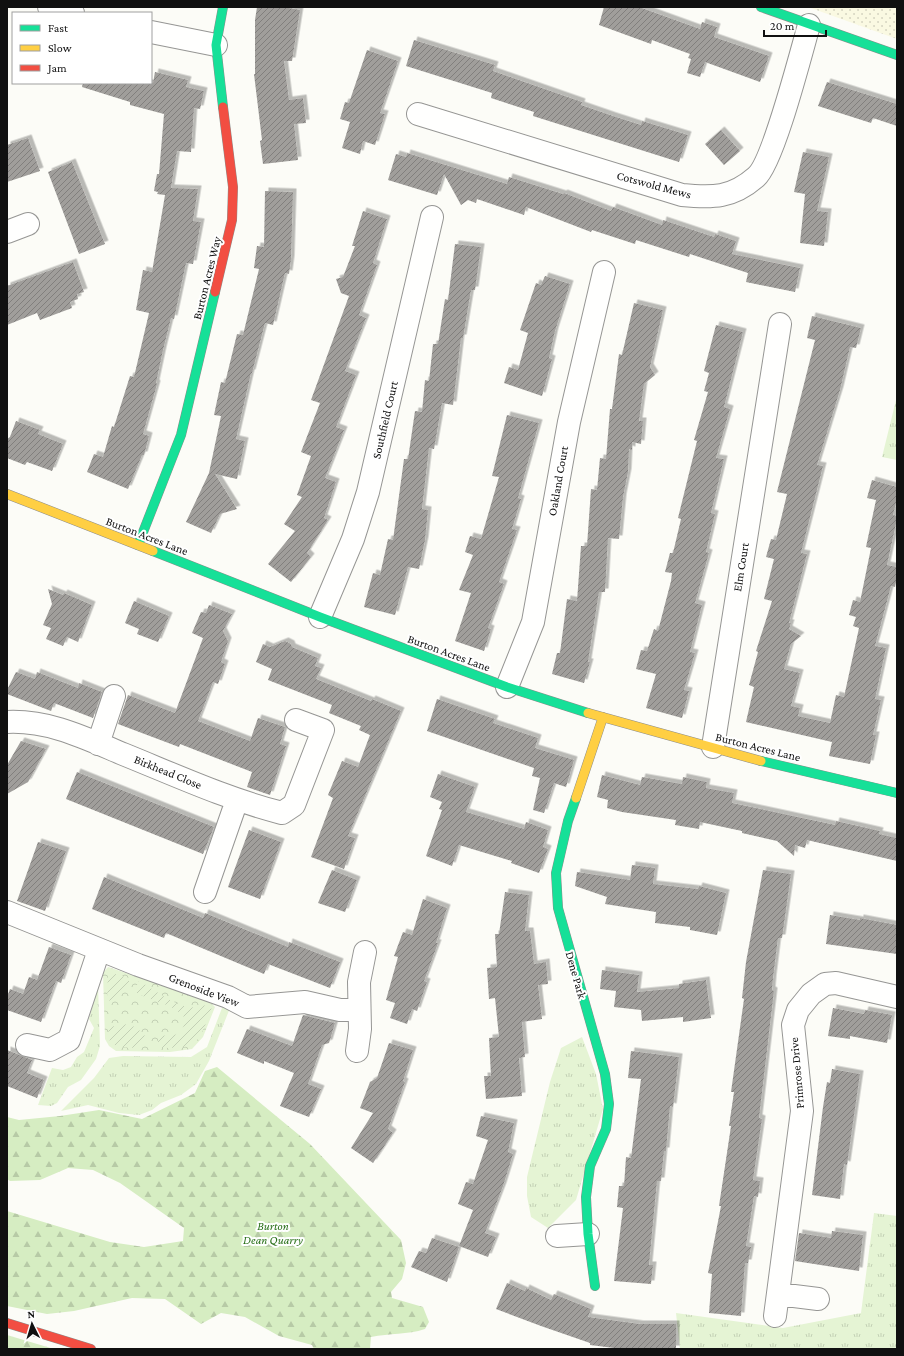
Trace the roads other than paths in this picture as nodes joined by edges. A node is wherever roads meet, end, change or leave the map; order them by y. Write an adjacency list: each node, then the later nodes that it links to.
1 (49, 7): 4 (street)
2 (223, 7): 7 (street, Burton Acres Way)
3 (761, 7): 5 (street)
4 (69, 12)
5 (809, 25): 8 (street); 9 (street, Cotswold Mews)
6 (152, 32): 7 (street)
7 (216, 45): 16 (street, Burton Acres Way)
8 (897, 56)
9 (418, 114)
10 (432, 217): 17 (street, Southfield Court)
11 (28, 224): 12 (street)
12 (7, 232)
13 (604, 272): 18 (street, Oakland Court)
14 (780, 324): 24 (street, Elm Court)
15 (7, 494): 16 (street, Burton Acres Lane)
16 (138, 545): 17 (street, Burton Acres Lane)
17 (320, 617): 18 (street, Burton Acres Lane)
18 (507, 687): 20 (street, Burton Acres Lane)
19 (114, 696): 23 (street)
20 (603, 717): 24 (street, Burton Acres Lane); 35 (street, Dene Park)
21 (296, 720): 26 (street, Birkhead Close)
22 (7, 722): 23 (street, Birkhead Close)
23 (98, 744): 26 (street, Birkhead Close)
24 (713, 747): 25 (street, Burton Acres Lane)
25 (897, 793)
26 (237, 800): 27 (street)
27 (205, 892)
28 (7, 912): 29 (street, Grenoside View)
29 (99, 950): 32 (street, Grenoside View); 33 (street)
30 (365, 952): 32 (street)
31 (897, 997): 38 (street, Primrose Drive)
32 (359, 1010): 34 (street)
33 (27, 1045)
34 (357, 1051)
35 (588, 1234): 36 (street); 37 (street, Dene Park)
36 (557, 1236)
37 (595, 1286)
38 (778, 1294): 39 (street); 40 (street, Primrose Drive)
39 (818, 1299)
40 (775, 1316)
41 (7, 1323): 42 (street)
42 (91, 1349)

